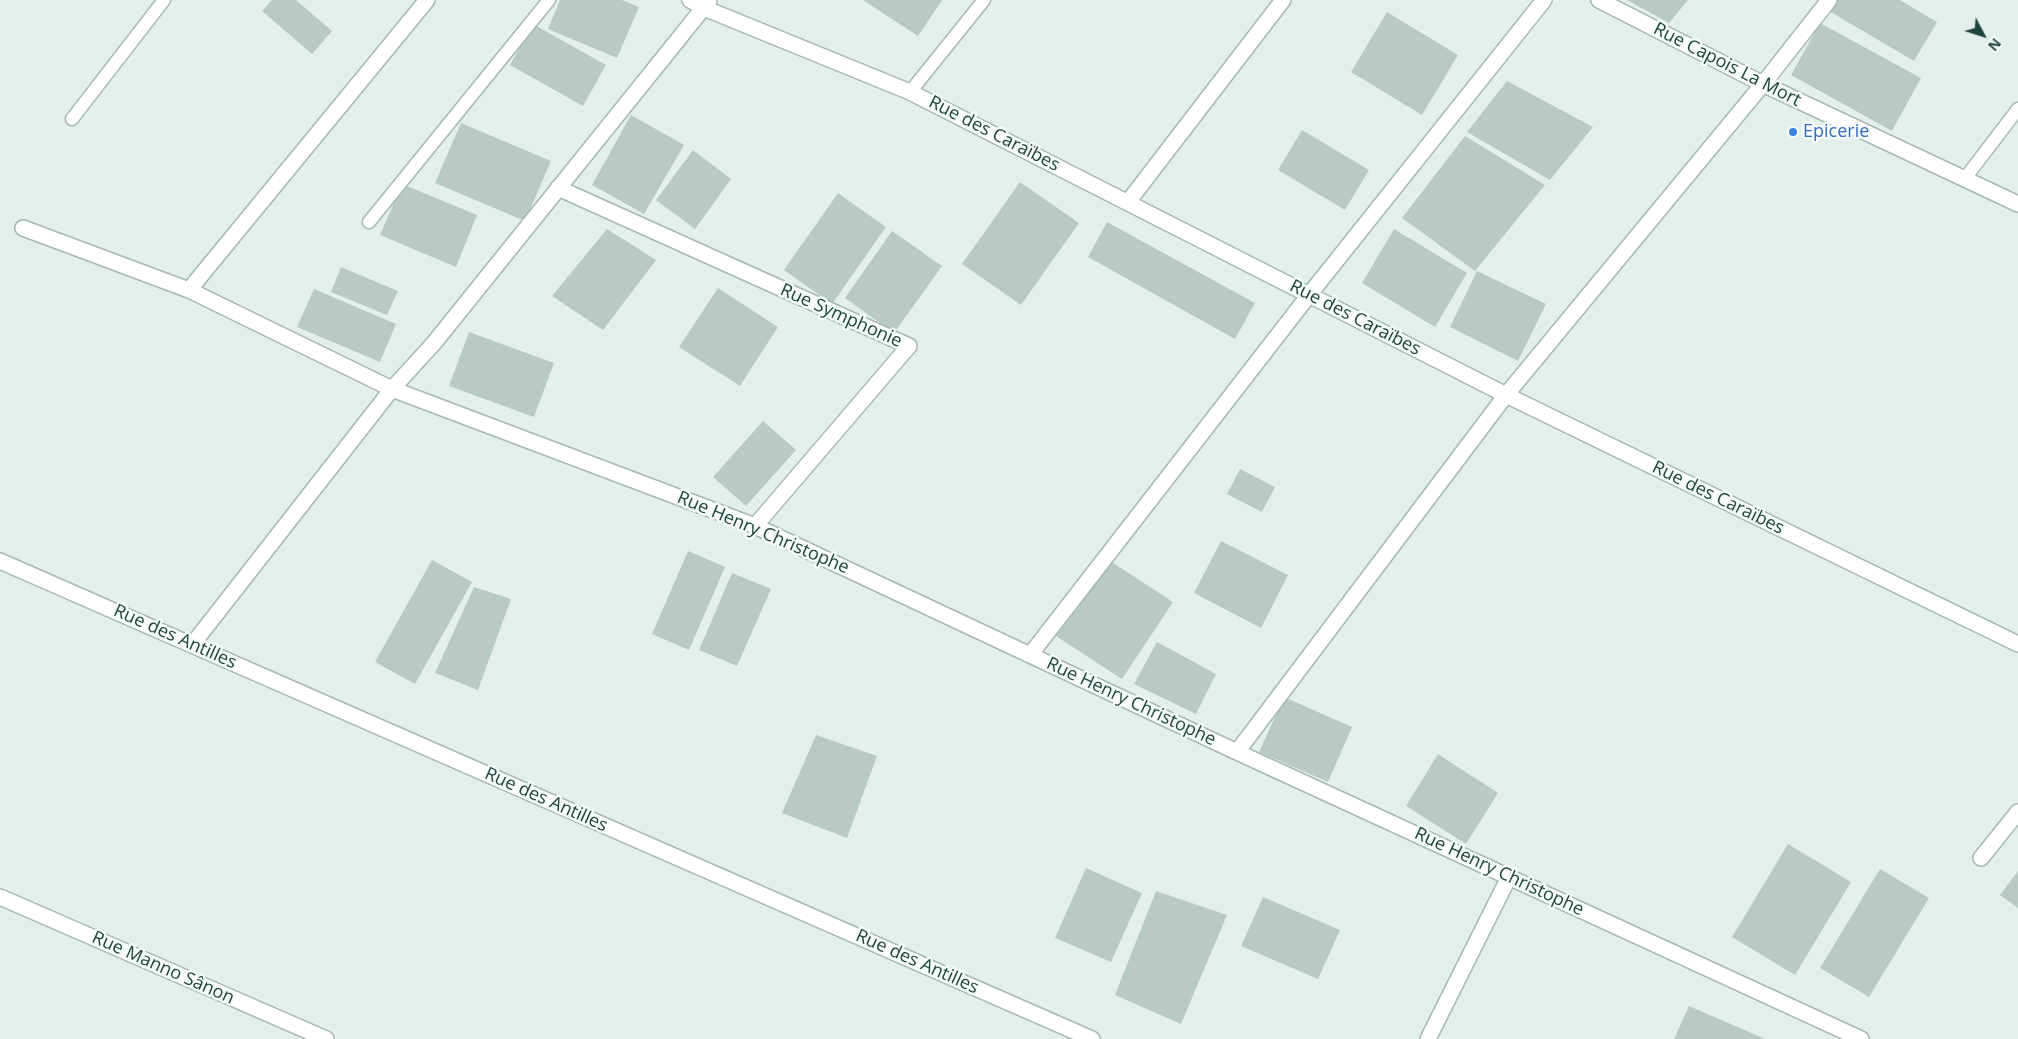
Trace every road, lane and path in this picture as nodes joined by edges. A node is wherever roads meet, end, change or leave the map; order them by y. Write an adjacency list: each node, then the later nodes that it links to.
1 (164, 0): 14 (lane)
2 (427, 0): 21 (street)
3 (549, 0): 19 (lane)
4 (690, 0): 10 (street, Rue des Caraïbes)
5 (984, 0): 12 (lane)
6 (1283, 0): 17 (street)
7 (1544, 0): 22 (street)
8 (1599, 0): 11 (street, Rue Capois La Mort)
9 (1829, 0): 11 (street)
10 (707, 4): 12 (street, Rue des Caraïbes); 16 (street)
11 (1763, 84): 15 (street, Rue Capois La Mort); 24 (street)
12 (910, 92): 17 (street, Rue des Caraïbes)
13 (2018, 109): 15 (lane)
14 (72, 119)
15 (1966, 178): 18 (street, Rue Capois La Mort)
16 (558, 188): 23 (street); 25 (street, Rue Symphonie)
17 (1128, 202): 22 (street, Rue des Caraïbes)
18 (2018, 204)
19 (369, 222)
20 (23, 228): 21 (street, Rue Henry Christophe)
21 (189, 290): 23 (street, Rue Henry Christophe)
22 (1309, 295): 24 (street, Rue des Caraïbes); 29 (street)
23 (392, 389): 25 (street, Rue Henry Christophe); 28 (street)
24 (1506, 395): 27 (street, Rue des Caraïbes); 30 (street)
25 (755, 526): 29 (street, Rue Henry Christophe)
26 (0, 561): 28 (street, Rue des Antilles)
27 (2018, 644)
28 (192, 645): 36 (street, Rue des Antilles)
29 (1030, 655): 30 (street, Rue Henry Christophe)
30 (1237, 752): 33 (street, Rue Henry Christophe)
31 (2018, 812): 32 (street)
32 (1981, 858)
33 (1509, 877): 37 (street); 38 (street, Rue Henry Christophe)
34 (0, 897): 35 (street, Rue Manno Sânon)
35 (326, 1039)
36 (1092, 1039)
37 (1428, 1039)
38 (1861, 1039)

